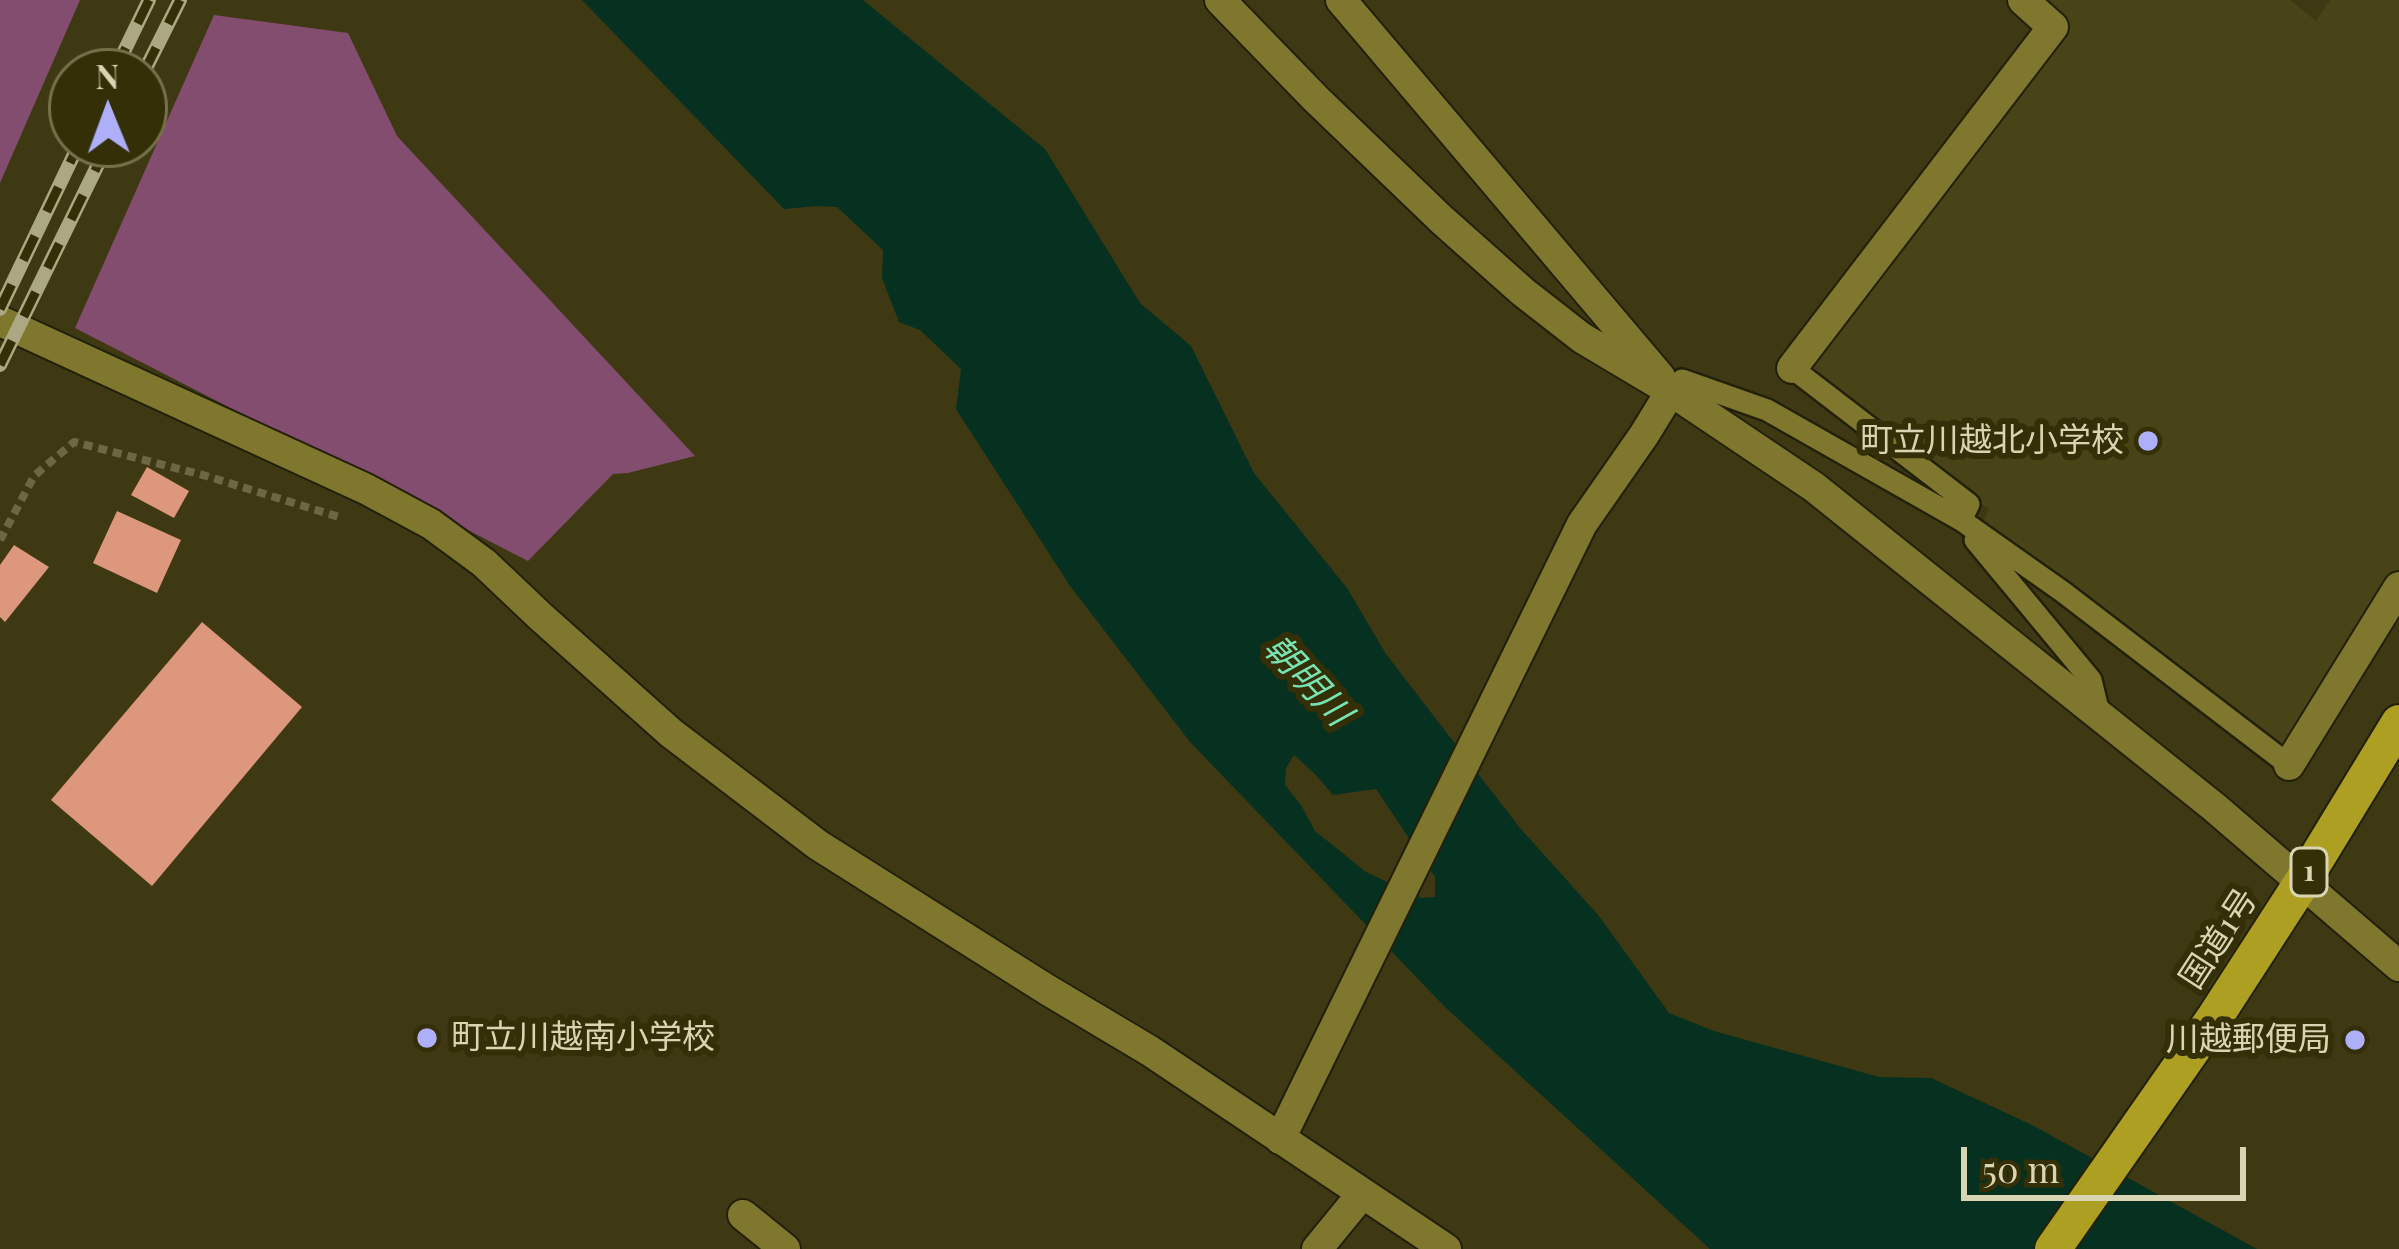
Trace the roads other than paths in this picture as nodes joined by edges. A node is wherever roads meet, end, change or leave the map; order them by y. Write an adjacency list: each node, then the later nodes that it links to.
1 (1220, 0): 6 (street)
2 (1341, 0): 6 (street)
3 (2023, 0): 5 (street)
4 (0, 321): 14 (street)
5 (1792, 368): 7 (lane)
6 (1671, 391): 7 (lane); 9 (street); 14 (street)
7 (1960, 520): 9 (lane); 11 (lane)
8 (2399, 587): 11 (street)
9 (2100, 717): 12 (street)
10 (2399, 724): 12 (highway, 国道1号 / 1)
11 (2289, 765)
12 (2301, 884): 13 (street); 20 (highway, 国道1号 / 1)
13 (2399, 966)
14 (1280, 1139): 15 (street)
15 (1362, 1195): 18 (street); 19 (street)
16 (743, 1215): 17 (street)
17 (784, 1249)
18 (1318, 1249)
19 (1446, 1249)
20 (2053, 1249)

